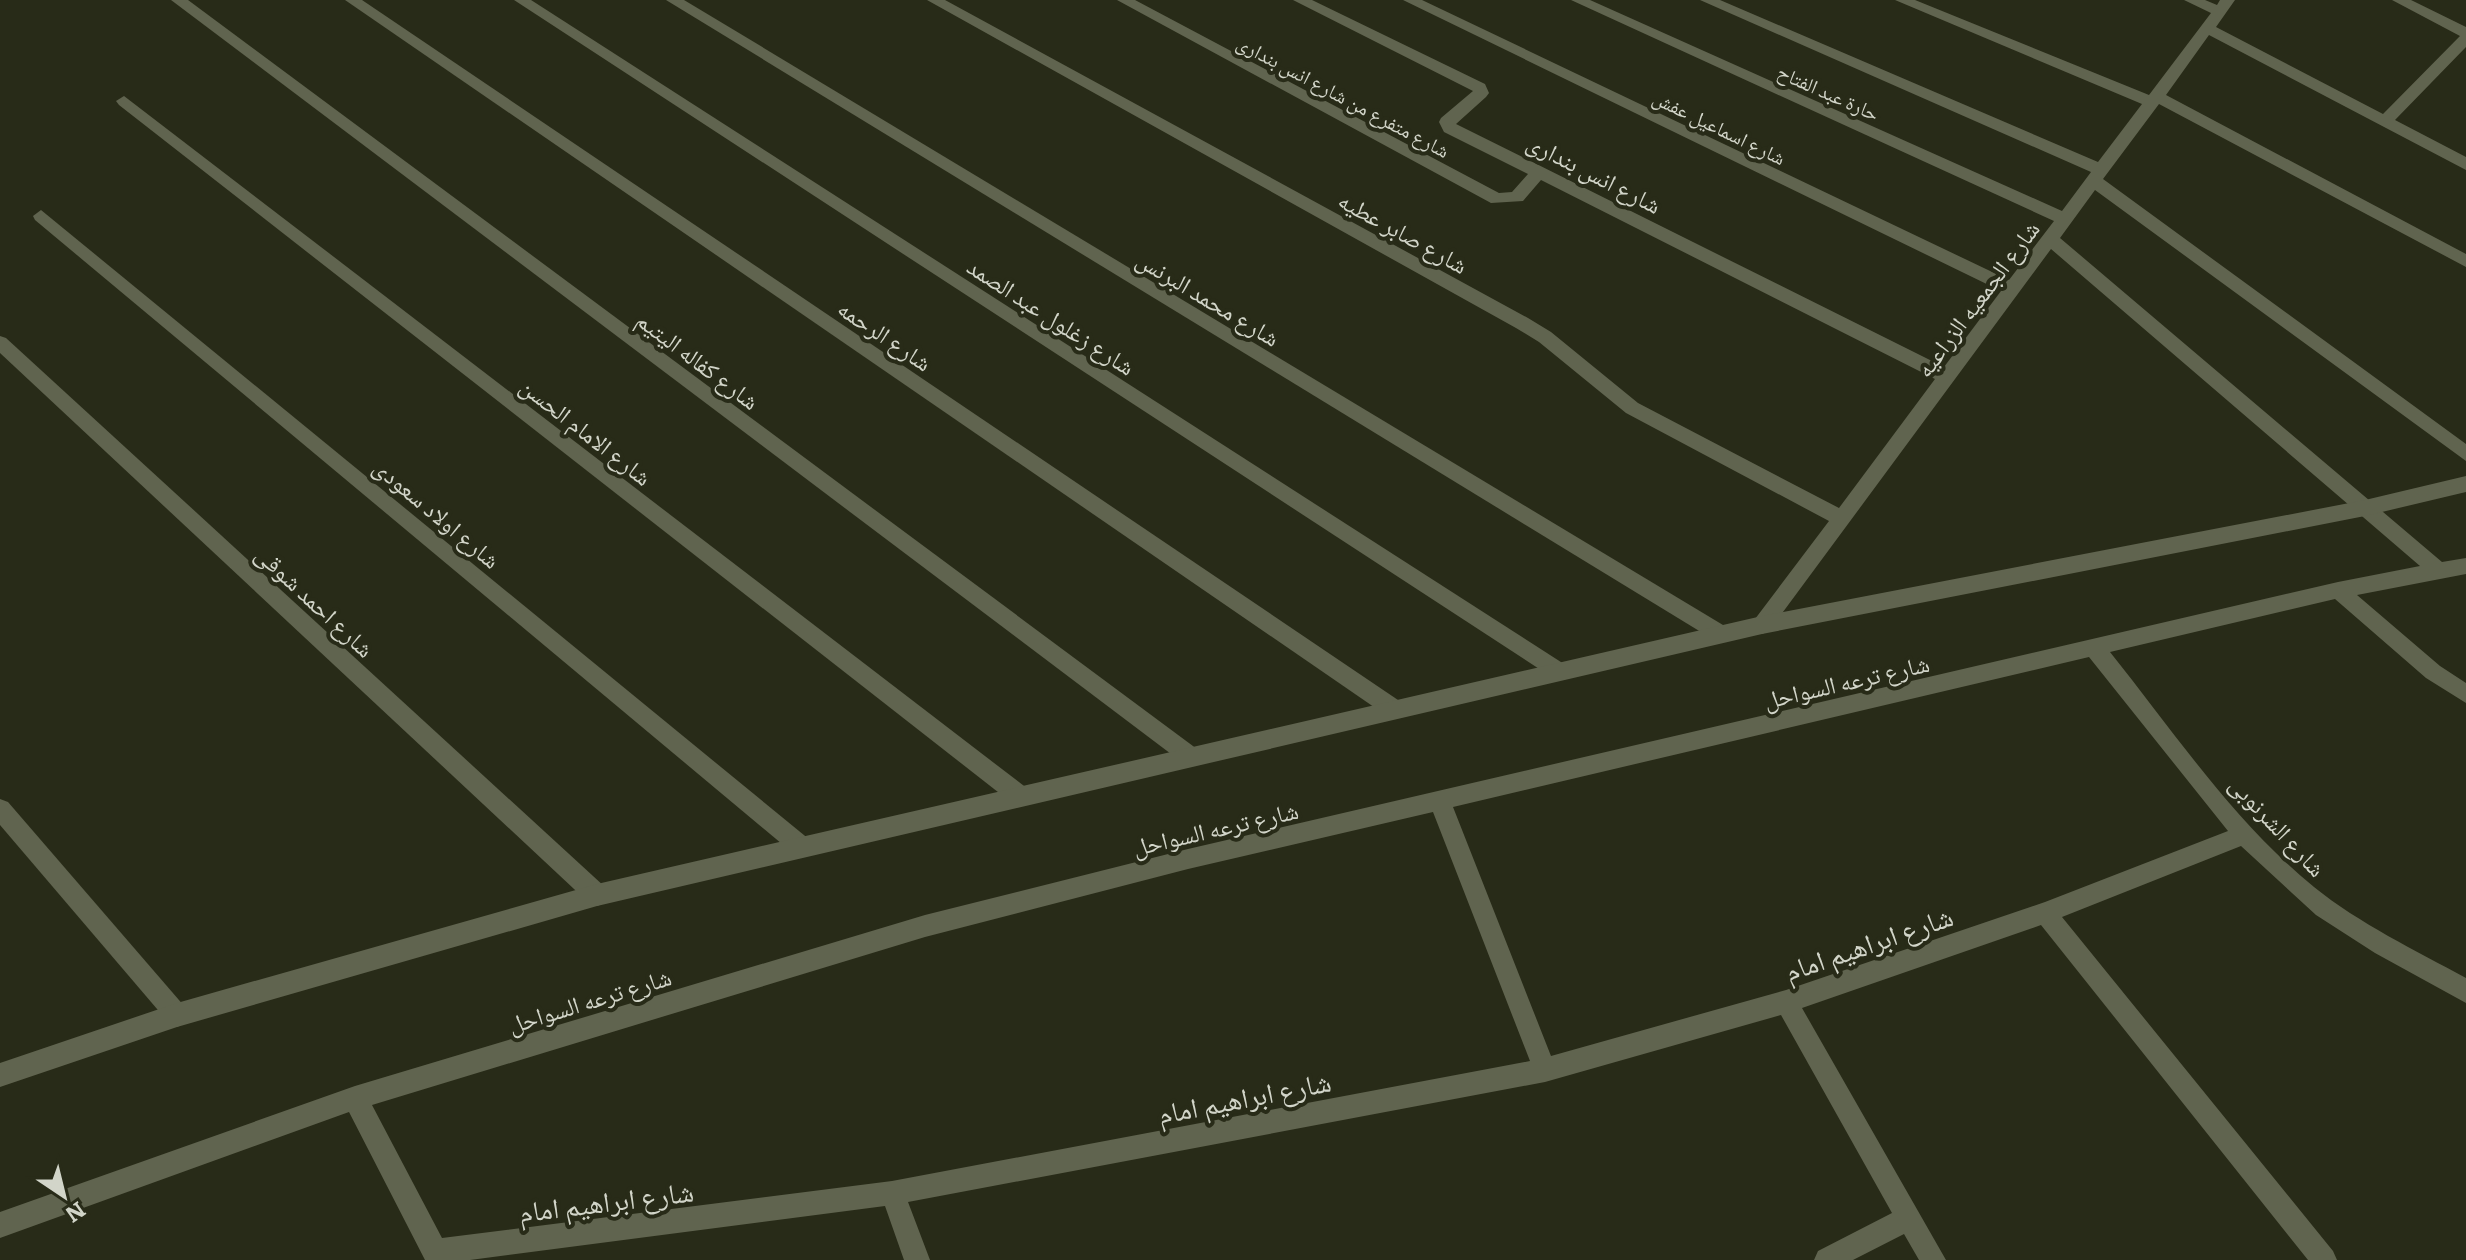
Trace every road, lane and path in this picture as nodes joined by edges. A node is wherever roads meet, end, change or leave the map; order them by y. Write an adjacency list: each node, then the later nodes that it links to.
1 (178, 0): 43 (street, شارع كفاله اليتيم)
2 (352, 0): 42 (street, شارع الرحمه)
3 (521, 0): 40 (street, شارع زغلول عبد الصمد)
4 (673, 0): 38 (street, شارع محمد البرنس)
5 (934, 0): 33 (street, شارع صابر عطيه)
6 (1124, 0): 21 (street, شارع متفرع من شارع انس بندارى)
7 (1300, 0): 21 (street, شارع انس بندارى)
8 (1410, 0): 27 (street, شارع اسماعيل عفش)
9 (1578, 0): 24 (street, حارة عبد الفتاح)
10 (1707, 0): 22 (street)
11 (1902, 0): 17 (street)
12 (2191, 0): 14 (street)
13 (2399, 0): 16 (street)
14 (2224, 6): 15 (street, شارع الجمعيه الزراعيه)
15 (2207, 28): 17 (street, شارع الجمعيه الزراعيه); 19 (street)
16 (2466, 35): 19 (street)
17 (2154, 99): 22 (street, شارع الجمعيه الزراعيه); 26 (street)
18 (124, 101): 44 (street, شارع الامام الحسن)
19 (2385, 121): 20 (street)
20 (2466, 164)
21 (1540, 171): 29 (street, شارع انس بندارى)
22 (2097, 175): 24 (street, شارع الجمعيه الزراعيه); 30 (street)
23 (41, 216): 48 (street, شارع اولاد سعودى)
24 (2064, 219): 25 (street, شارع الجمعيه الزراعيه)
25 (2050, 239): 27 (street, شارع الجمعيه الزراعيه); 32 (street)
26 (2466, 261)
27 (2012, 289): 29 (street, شارع الجمعيه الزراعيه)
28 (0, 343): 49 (street, شارع احمد شوقى)
29 (1947, 377): 33 (street, شارع الجمعيه الزراعيه)
30 (2466, 454)
31 (2466, 484): 32 (street)
32 (2365, 508): 35 (street); 37 (street)
33 (1841, 518): 37 (street, شارع الجمعيه الزراعيه)
34 (2466, 566): 35 (street, شارع ترعه السواحل)
35 (2439, 571): 36 (street, شارع ترعه السواحل)
36 (2338, 590): 39 (street, شارع ترعه السواحل); 41 (street)
37 (1762, 625): 38 (street)
38 (1721, 634): 40 (street)
39 (2095, 649): 45 (street, شارع ترعه السواحل); 47 (street, شارع الشرنوبى)
40 (1557, 670): 42 (street)
41 (2466, 694)
42 (1394, 709): 43 (street)
43 (1190, 756): 44 (street)
44 (1020, 796): 48 (street)
45 (1440, 802): 54 (street); 56 (street, شارع ترعه السواحل)
46 (0, 809): 53 (street)
47 (2246, 834): 50 (street, شارع ابراهيم امام); 51 (street, شارع الشرنوبى)
48 (802, 847): 49 (street)
49 (597, 895): 53 (street)
50 (2045, 913): 52 (street, شارع ابراهيم امام); 64 (street)
51 (2466, 991)
52 (1786, 1002): 54 (street, شارع ابراهيم امام); 58 (street)
53 (177, 1015): 55 (street)
54 (1545, 1070): 57 (street, شارع ابراهيم امام)
55 (0, 1075)
56 (355, 1098): 59 (street, شارع ترعه السواحل); 60 (street)
57 (892, 1193): 60 (street, شارع ابراهيم امام); 61 (street)
58 (1909, 1218): 62 (street); 63 (street)
59 (0, 1225)
60 (437, 1256)
61 (917, 1260)
62 (1827, 1260)
63 (1933, 1260)
64 (2324, 1260)

